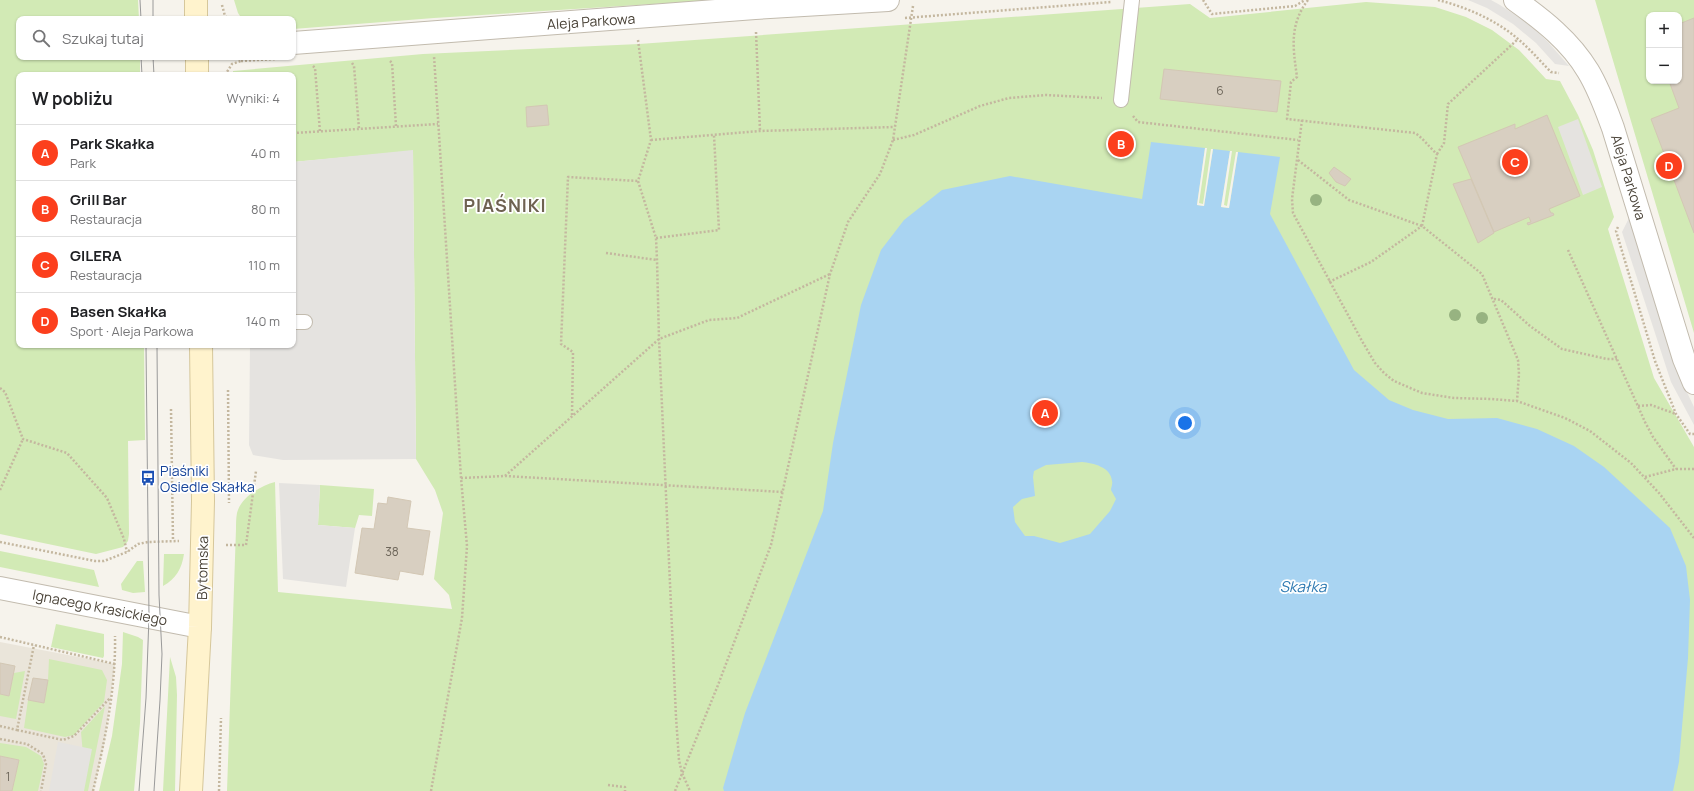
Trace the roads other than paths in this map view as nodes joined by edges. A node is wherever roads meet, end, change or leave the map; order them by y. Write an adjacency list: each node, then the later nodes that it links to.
1 (196, 0): 5 (main road)
2 (888, 0): 6 (street, Aleja Parkowa)
3 (1132, 0): 9 (lane)
4 (1515, 0): 11 (street, Aleja Parkowa)
5 (196, 16)
6 (296, 43)
7 (197, 60): 8 (main road)
8 (197, 72)
9 (1121, 100)
10 (201, 348): 13 (main road, Bytomska)
11 (1694, 383)
12 (0, 588): 13 (street, Ignacego Krasickiego)
13 (200, 627): 14 (main road, Bytomska)
14 (191, 791)

